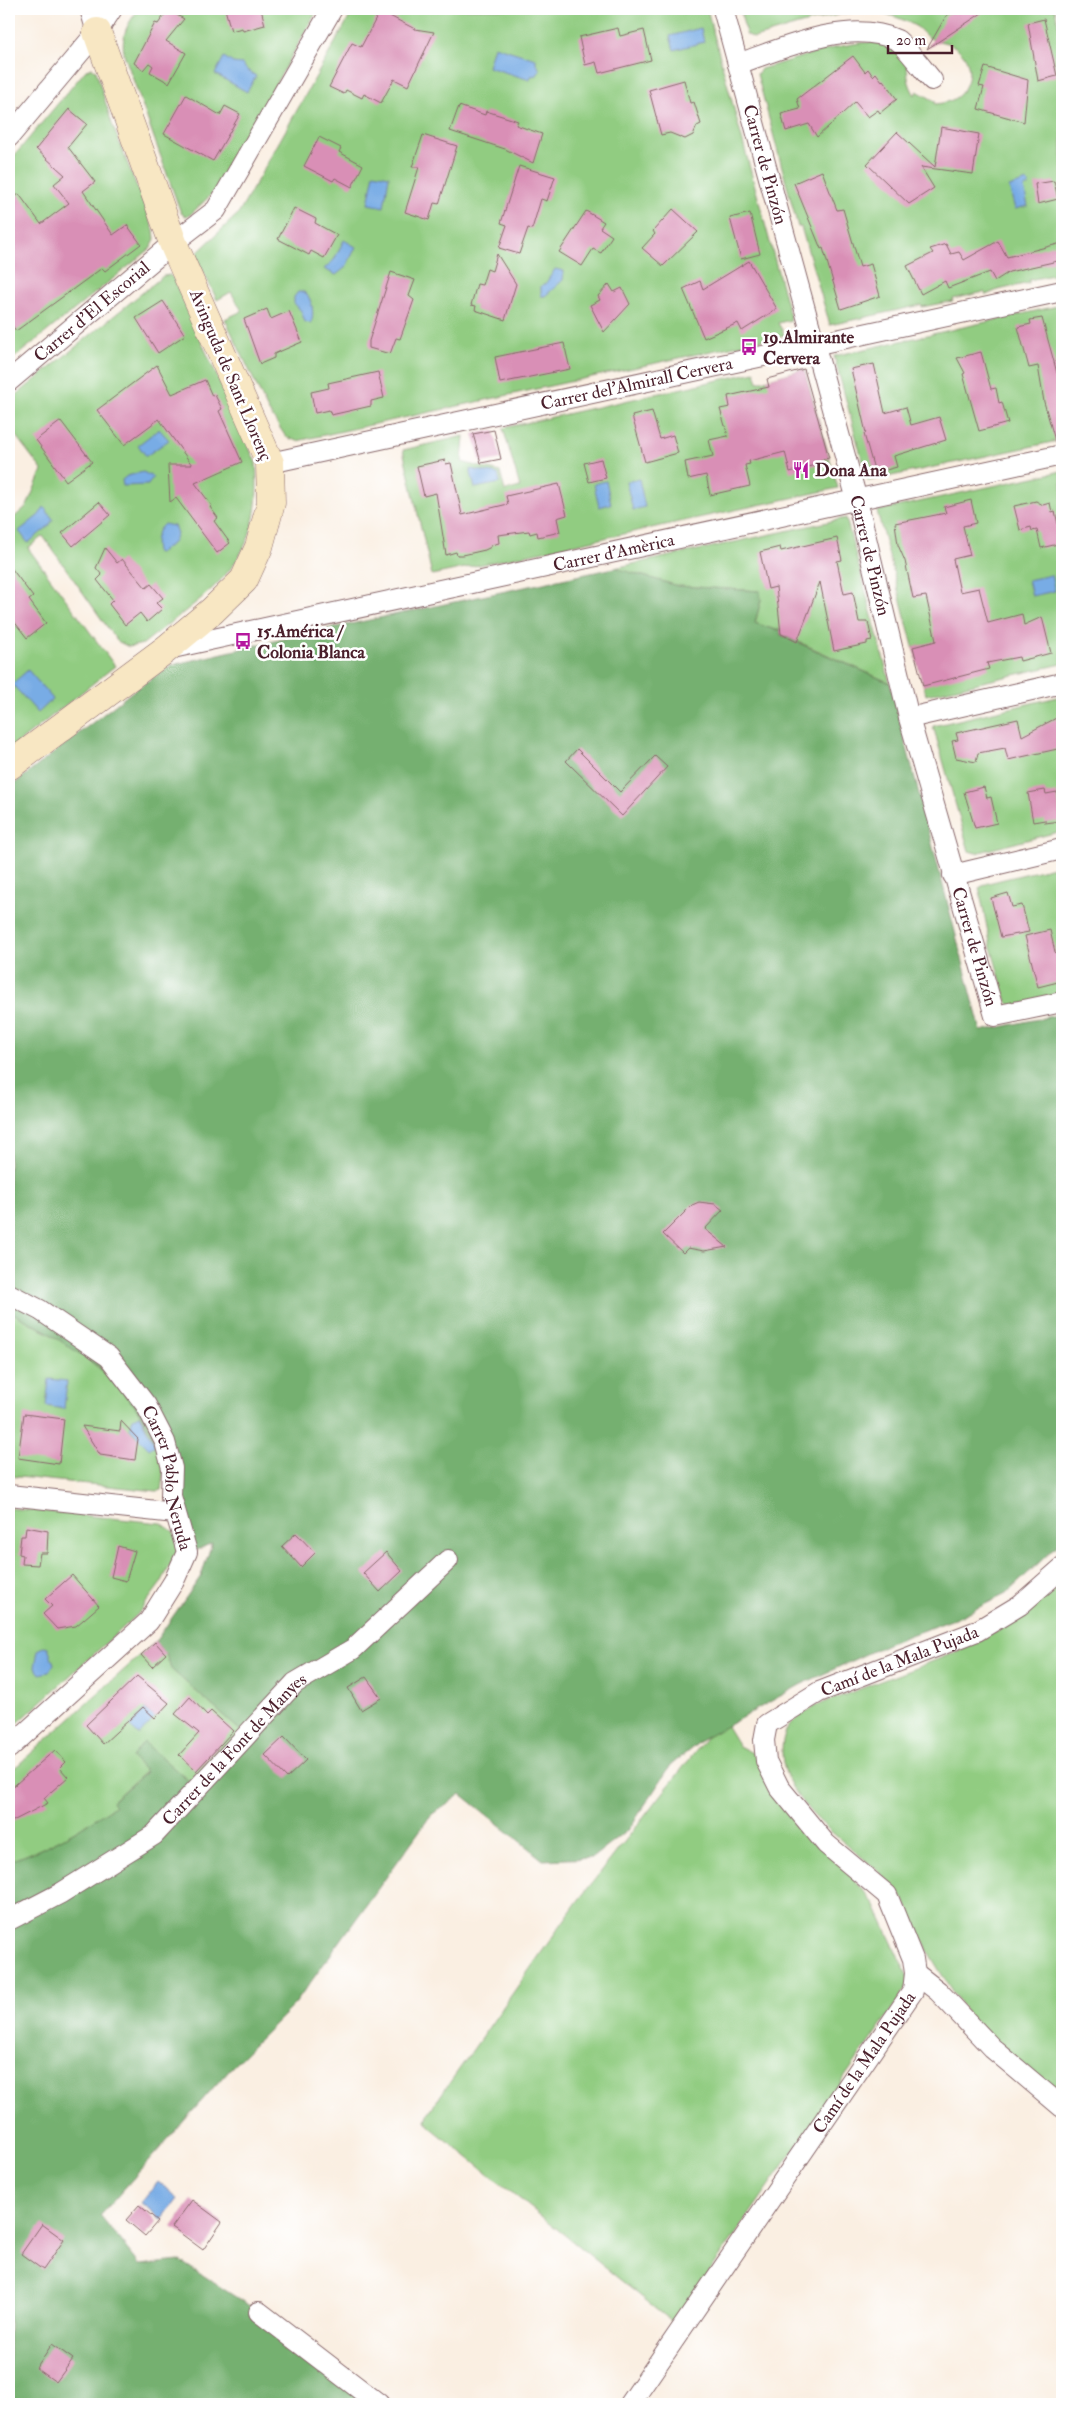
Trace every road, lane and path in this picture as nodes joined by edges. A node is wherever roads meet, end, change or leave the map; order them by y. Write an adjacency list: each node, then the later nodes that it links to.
1 (112, 9): 4 (street)
2 (332, 9): 8 (street, Carrer d'El Escorial)
3 (723, 9): 5 (street, Carrer de Pinzón)
4 (93, 20): 7 (street); 8 (street, Avinguda de Sant Llorenç)
5 (738, 64): 6 (street); 10 (street, Carrer de Pinzón)
6 (932, 80)
7 (9, 137)
8 (173, 243): 11 (street, Carrer d'El Escorial); 13 (street, Avinguda de Sant Llorenç)
9 (1062, 291): 10 (street, Carrer del'Almirall Cervera)
10 (813, 345): 13 (street, Carrer del'Almirall Cervera); 14 (street, Carrer de Pinzón)
11 (9, 381)
12 (1062, 454): 14 (street, Carrer d'Amèrica)
13 (270, 463): 15 (street, Avinguda de Sant Llorenç)
14 (857, 500): 15 (street, Carrer d'Amèrica); 17 (street, Carrer de Pinzón)
15 (165, 650): 18 (street, Avinguda de Sant Llorenç)
16 (1062, 683): 17 (street)
17 (909, 718): 20 (street, Carrer de Pinzón)
18 (9, 766)
19 (1062, 849): 20 (street)
20 (953, 875): 21 (street, Carrer de Pinzón)
21 (1062, 1002)
22 (9, 1294): 24 (street, Carrer Pablo Neruda)
23 (9, 1495): 24 (street)
24 (175, 1513): 27 (street, Carrer Pablo Neruda)
25 (448, 1560): 28 (street, Carrer de la Font de Manyes)
26 (1062, 1568): 29 (street, Camí de la Mala Pujada)
27 (9, 1748)
28 (9, 1920)
29 (915, 1973): 30 (street); 33 (street, Camí de la Mala Pujada)
30 (1062, 2107)
31 (258, 2312): 32 (street)
32 (379, 2404)
33 (630, 2404)

